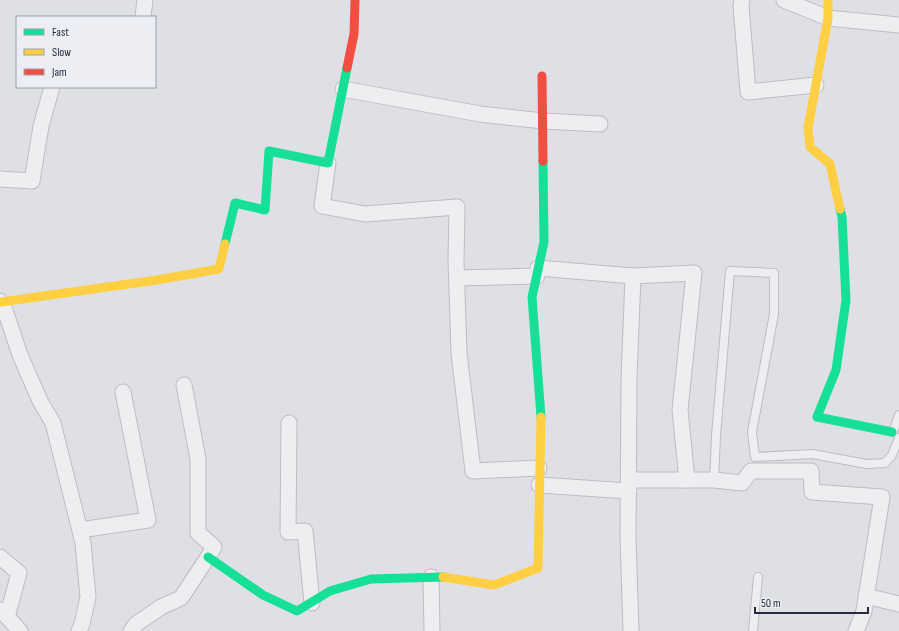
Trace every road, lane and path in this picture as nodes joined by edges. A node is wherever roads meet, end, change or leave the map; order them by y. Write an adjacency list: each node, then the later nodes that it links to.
1 (145, 0): 6 (street)
2 (355, 0): 12 (street)
3 (742, 0): 10 (street)
4 (784, 0): 7 (street)
5 (828, 0): 7 (street)
6 (143, 16)
7 (828, 18): 8 (street); 10 (street)
8 (899, 25)
9 (542, 76): 13 (street)
10 (816, 85): 25 (street)
11 (52, 88): 16 (street)
12 (343, 89): 13 (street); 15 (street)
13 (543, 121): 14 (street); 17 (street)
14 (600, 124)
15 (328, 164): 19 (street); 20 (street)
16 (0, 179)
17 (537, 272): 18 (street); 19 (street); 26 (street)
18 (634, 276): 27 (street); 30 (street)
19 (457, 278): 26 (street)
20 (0, 301): 31 (street)
21 (184, 385): 33 (street)
22 (123, 392): 31 (street)
23 (899, 415): 25 (lane)
24 (289, 422): 37 (street)
25 (897, 435): 28 (lane)
26 (539, 468): 29 (street)
27 (687, 480): 28 (street); 30 (street)
28 (714, 480): 36 (street)
29 (539, 485): 30 (street); 34 (street)
30 (629, 485): 44 (street)
31 (80, 530): 41 (street)
32 (0, 557): 39 (street)
33 (208, 557): 37 (street); 42 (street)
34 (431, 577): 37 (street); 43 (street)
35 (758, 577): 45 (lane)
36 (866, 596): 38 (street); 46 (street)
37 (312, 603)
38 (899, 604)
39 (3, 613): 40 (street)
40 (20, 631)
41 (79, 631)
42 (131, 631)
43 (432, 631)
44 (631, 631)
45 (753, 631)
46 (856, 631)

